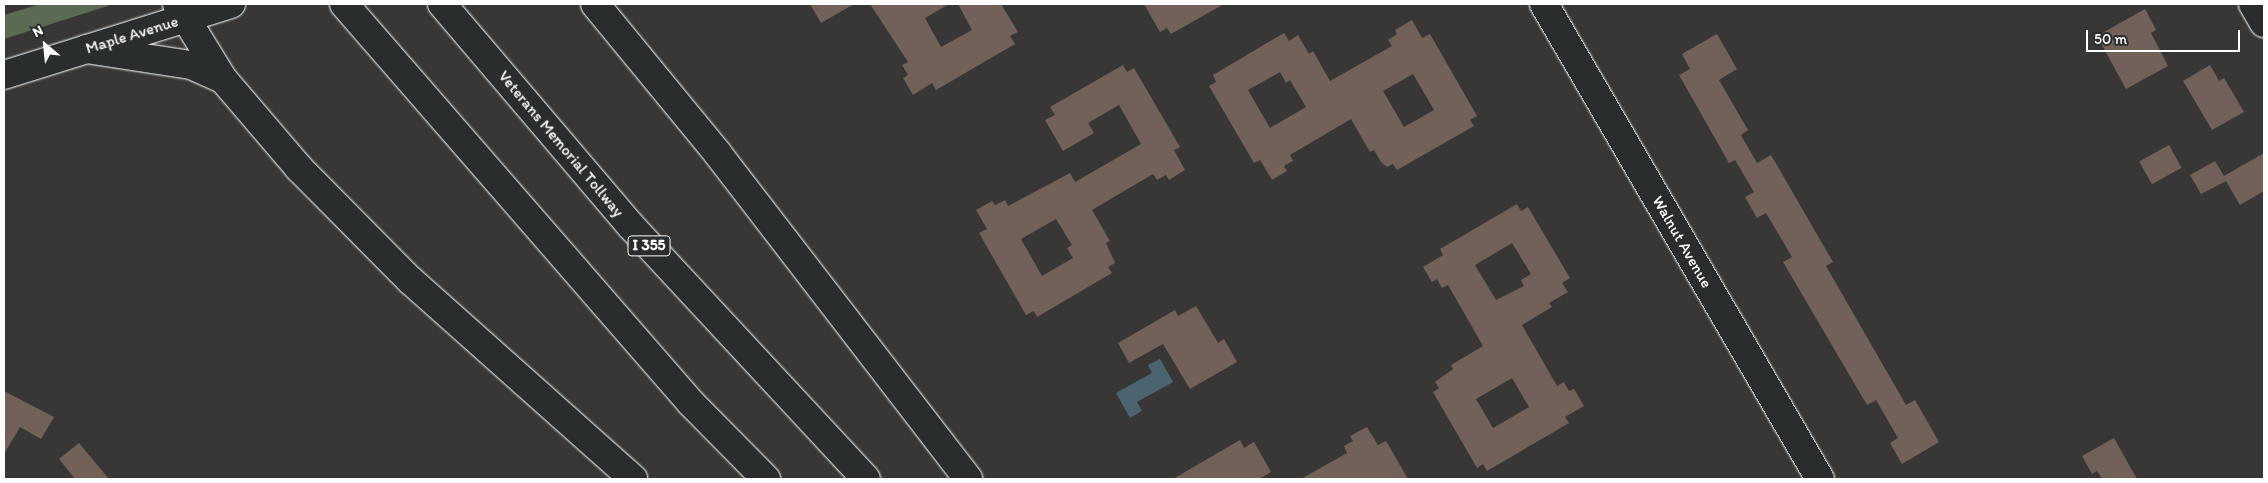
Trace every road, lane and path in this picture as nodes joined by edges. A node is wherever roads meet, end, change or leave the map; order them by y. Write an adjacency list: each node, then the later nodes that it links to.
1 (231, 4): 7 (main road, Maple Avenue)
2 (344, 4): 13 (main road)
3 (442, 4): 14 (main road, Veterans Memorial Tollway / I 355)
4 (1544, 4): 16 (main road, Walnut Avenue)
5 (2253, 4): 8 (main road)
6 (600, 8): 15 (main road)
7 (183, 11): 9 (main road, Maple Avenue); 11 (main road)
8 (2264, 24)
9 (86, 50): 10 (main road, Maple Avenue); 11 (main road)
10 (4, 75)
11 (223, 79): 12 (main road)
12 (633, 479)
13 (766, 479)
14 (866, 479)
15 (968, 479)
16 (1820, 479)

